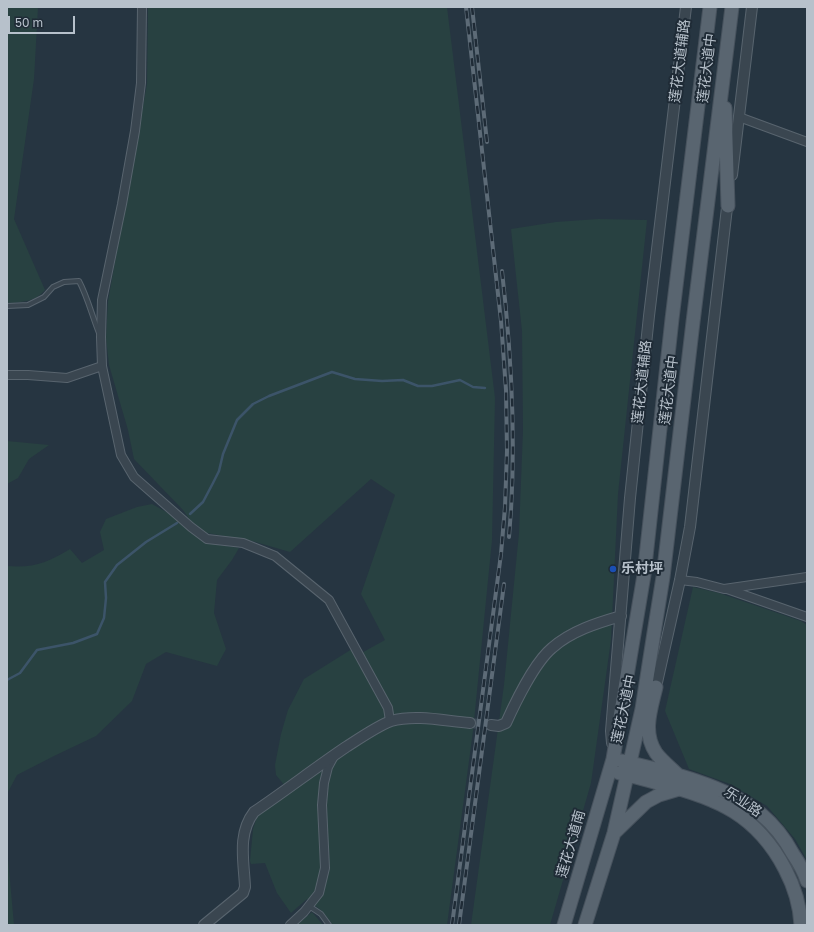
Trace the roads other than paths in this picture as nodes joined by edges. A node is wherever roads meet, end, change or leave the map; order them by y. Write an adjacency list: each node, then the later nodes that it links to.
1 (142, 7): 11 (street)
2 (686, 7): 17 (street, 莲花大道辅路)
3 (710, 7): 25 (main road, 莲花大道中)
4 (732, 7): 6 (main road, 莲花大道中)
5 (752, 7): 7 (street)
6 (724, 62): 9 (main road); 20 (main road, 莲花大道中)
7 (739, 117): 8 (street); 9 (street)
8 (807, 142)
9 (728, 206): 15 (street)
10 (7, 306): 11 (lane)
11 (101, 338): 12 (street)
12 (102, 366): 13 (street); 21 (street)
13 (7, 375)
14 (807, 577): 16 (street)
15 (680, 580): 16 (street); 19 (street)
16 (724, 589): 18 (street)
17 (621, 616): 23 (street); 25 (street, 莲花大道辅路)
18 (807, 617)
19 (656, 687): 20 (main road); 27 (main road)
20 (642, 709): 26 (main road, 莲花大道中)
21 (390, 721): 22 (street); 24 (street)
22 (470, 724)
23 (491, 725)
24 (334, 756): 34 (street); 35 (street)
25 (611, 765): 26 (main road, 乐业路); 29 (main road, 莲花大道南)
26 (628, 769): 27 (main road, 乐业路); 28 (main road)
27 (679, 782): 28 (main road); 33 (main road, 乐业路); 40 (main road, 乐业路)
28 (614, 833): 30 (main road)
29 (588, 842): 30 (main road); 31 (main road, 莲花大道南)
30 (609, 848): 32 (main road)
31 (580, 870): 32 (main road); 38 (main road, 莲花大道南)
32 (601, 875): 39 (main road)
33 (807, 881)
34 (309, 905): 36 (street); 37 (lane)
35 (204, 925)
36 (290, 925)
37 (328, 925)
38 (564, 925)
39 (585, 925)
40 (801, 925)

